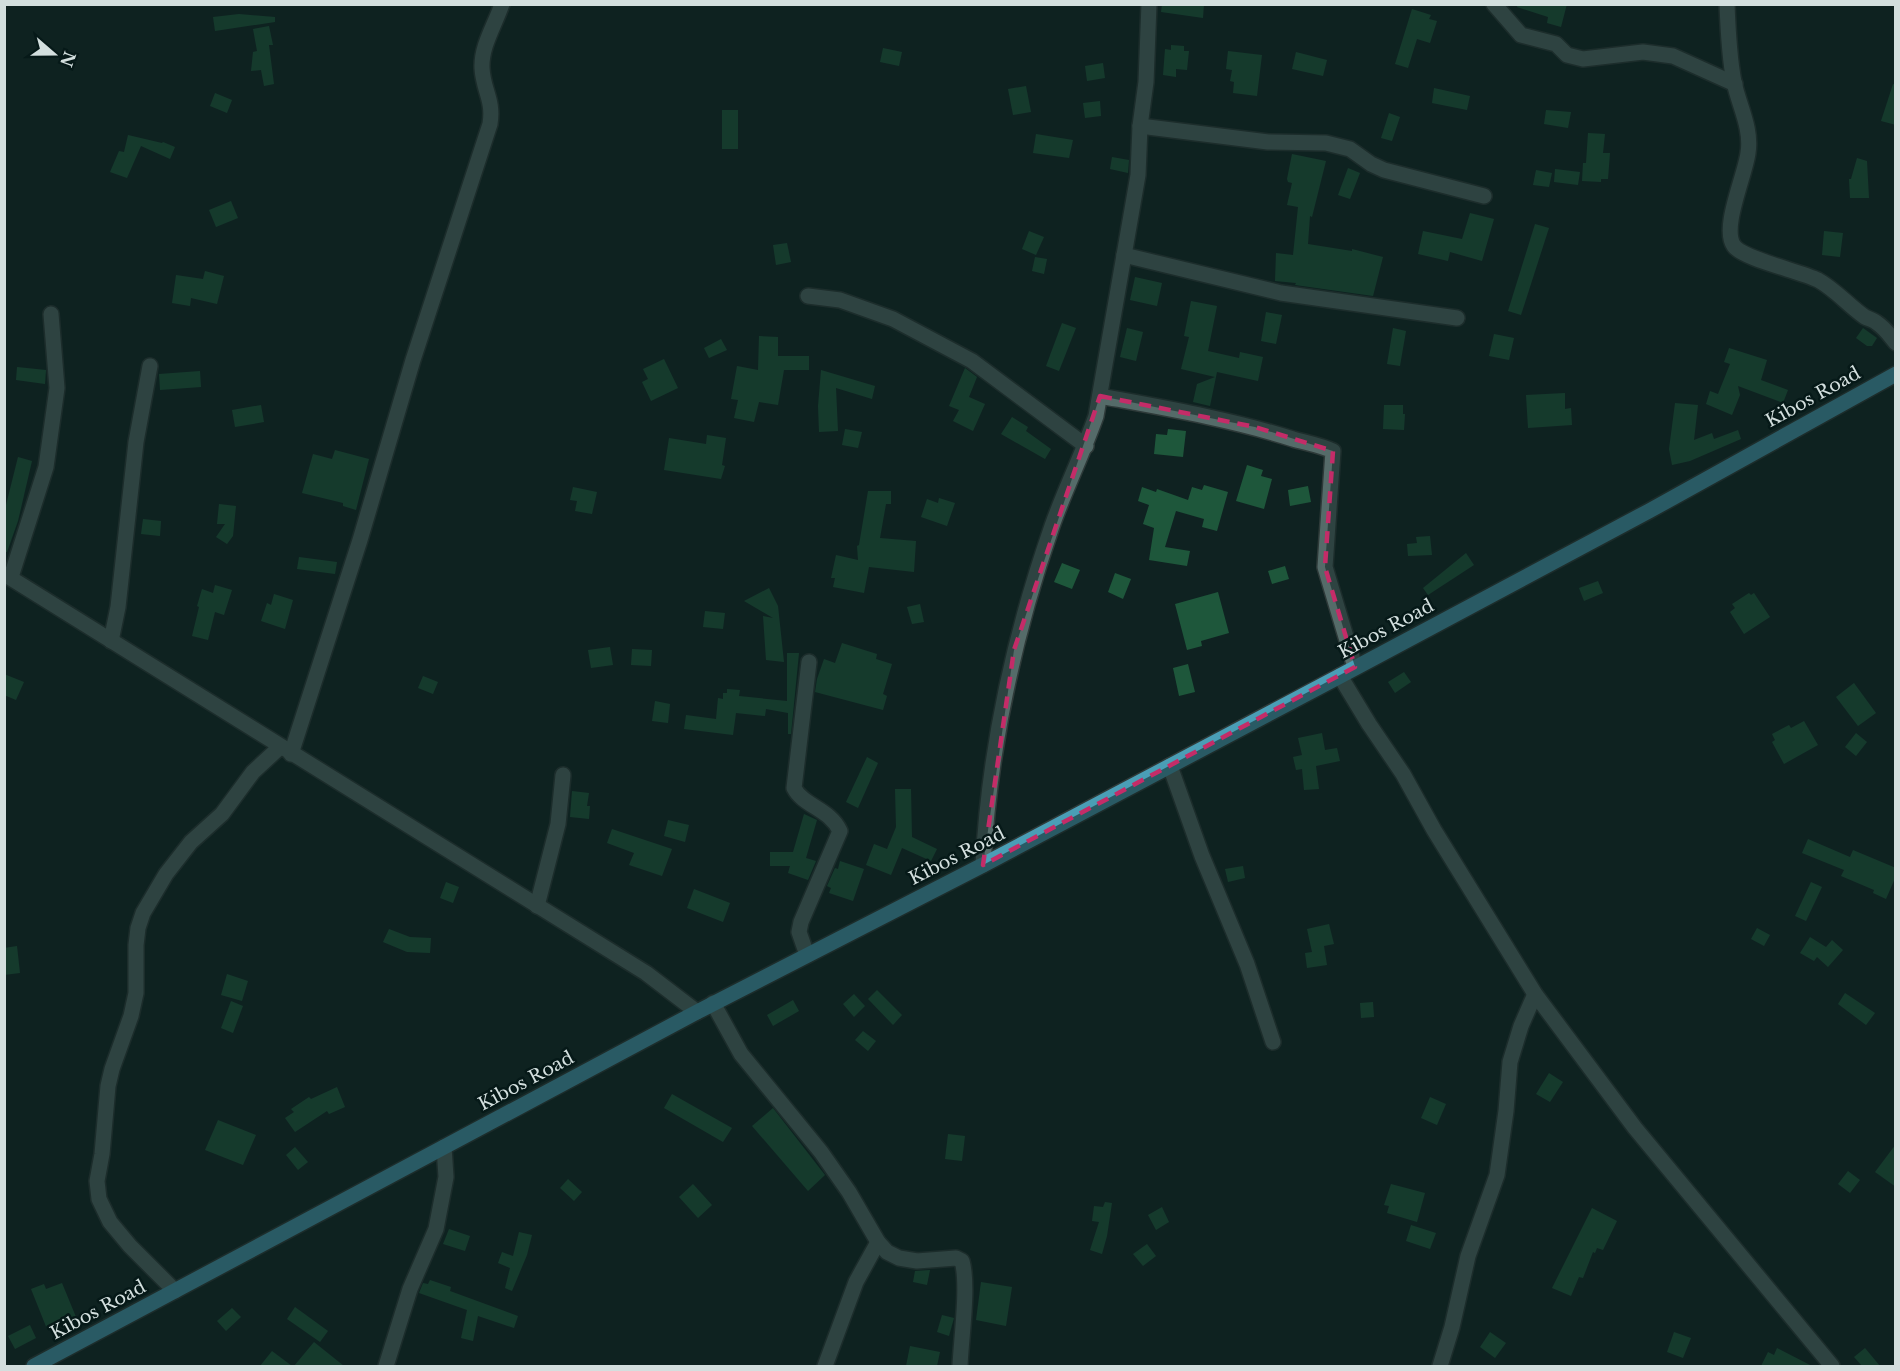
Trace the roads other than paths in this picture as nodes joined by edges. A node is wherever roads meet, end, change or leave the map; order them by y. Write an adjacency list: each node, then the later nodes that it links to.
1 (502, 4): 22 (street)
2 (1149, 4): 6 (street)
3 (1494, 4): 5 (street)
4 (1727, 4): 5 (street)
5 (1735, 84): 12 (street)
6 (1140, 126): 7 (street); 8 (street)
7 (1484, 196)
8 (1124, 255): 11 (street); 15 (street)
9 (808, 296): 16 (street)
10 (51, 314): 17 (street)
11 (1457, 318)
12 (1896, 343)
13 (150, 366): 18 (street)
14 (1896, 374): 20 (main road, Kibos Road)
15 (1100, 396): 16 (street); 20 (street)
16 (1086, 446): 25 (street)
17 (8, 576): 18 (street)
18 (111, 641): 22 (street)
19 (808, 662): 27 (street)
20 (1355, 668): 21 (main road, Kibos Road)
21 (1340, 676): 23 (main road, Kibos Road); 28 (street)
22 (286, 751): 26 (street); 34 (street)
23 (1170, 766): 25 (main road, Kibos Road); 31 (street)
24 (562, 775): 26 (street)
25 (983, 865): 27 (main road, Kibos Road)
26 (537, 906): 30 (street)
27 (807, 955): 29 (main road, Kibos Road)
28 (1535, 994): 39 (street); 40 (street)
29 (713, 1004): 30 (main road, Kibos Road); 33 (street)
30 (698, 1012): 32 (main road, Kibos Road)
31 (1273, 1042)
32 (444, 1147): 34 (main road, Kibos Road); 36 (street)
33 (878, 1242): 37 (street); 38 (street)
34 (175, 1291): 35 (main road, Kibos Road)
35 (33, 1366)
36 (386, 1366)
37 (825, 1366)
38 (960, 1366)
39 (1440, 1366)
40 (1832, 1366)

